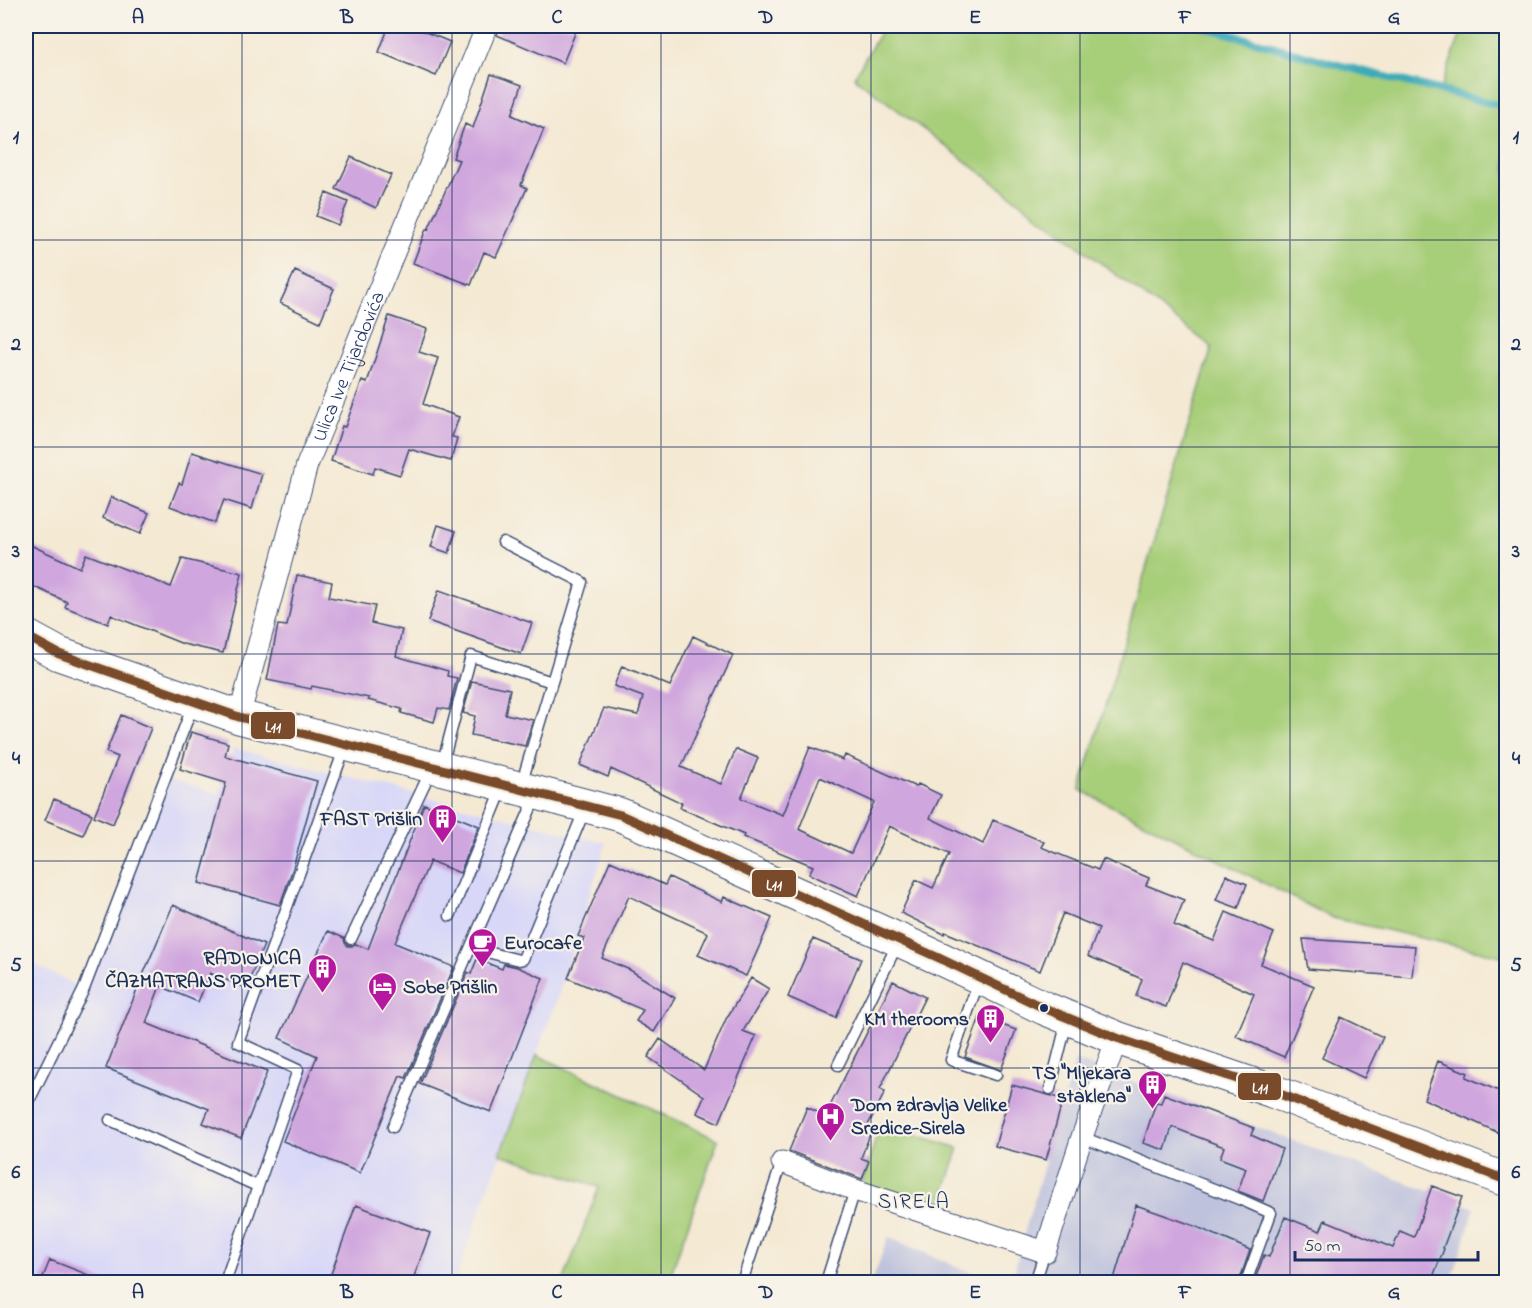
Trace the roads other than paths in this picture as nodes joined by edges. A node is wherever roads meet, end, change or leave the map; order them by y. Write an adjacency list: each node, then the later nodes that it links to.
1 (487, 26): 6 (street, Ulica Ive Tijardovića)
2 (502, 542): 4 (lane)
3 (26, 636): 5 (main road)
4 (552, 682): 8 (lane); 9 (lane)
5 (194, 702): 6 (main road); 21 (lane)
6 (239, 717): 7 (main road)
7 (346, 744): 8 (main road); 27 (lane)
8 (437, 767): 9 (main road); 12 (lane)
9 (521, 789): 10 (main road); 11 (lane); 14 (lane)
10 (586, 806): 13 (main road); 14 (lane)
11 (450, 916)
12 (351, 939)
13 (900, 940): 15 (main road); 18 (lane)
14 (471, 948): 23 (lane)
15 (980, 977): 16 (main road); 19 (lane)
16 (1068, 1018): 17 (main road); 20 (lane)
17 (1117, 1038): 24 (street); 26 (main road)
18 (838, 1065)
19 (996, 1076)
20 (1050, 1089)
21 (26, 1107)
22 (110, 1120): 27 (lane)
23 (393, 1127)
24 (1082, 1137): 29 (street); 34 (lane)
25 (782, 1162): 28 (street); 31 (lane)
26 (1506, 1180)
27 (257, 1186): 30 (lane)
28 (855, 1190): 29 (street); 32 (lane)
29 (1045, 1252): 33 (lane)
30 (225, 1282)
31 (742, 1282)
32 (826, 1282)
33 (1035, 1282)
34 (1246, 1282)

